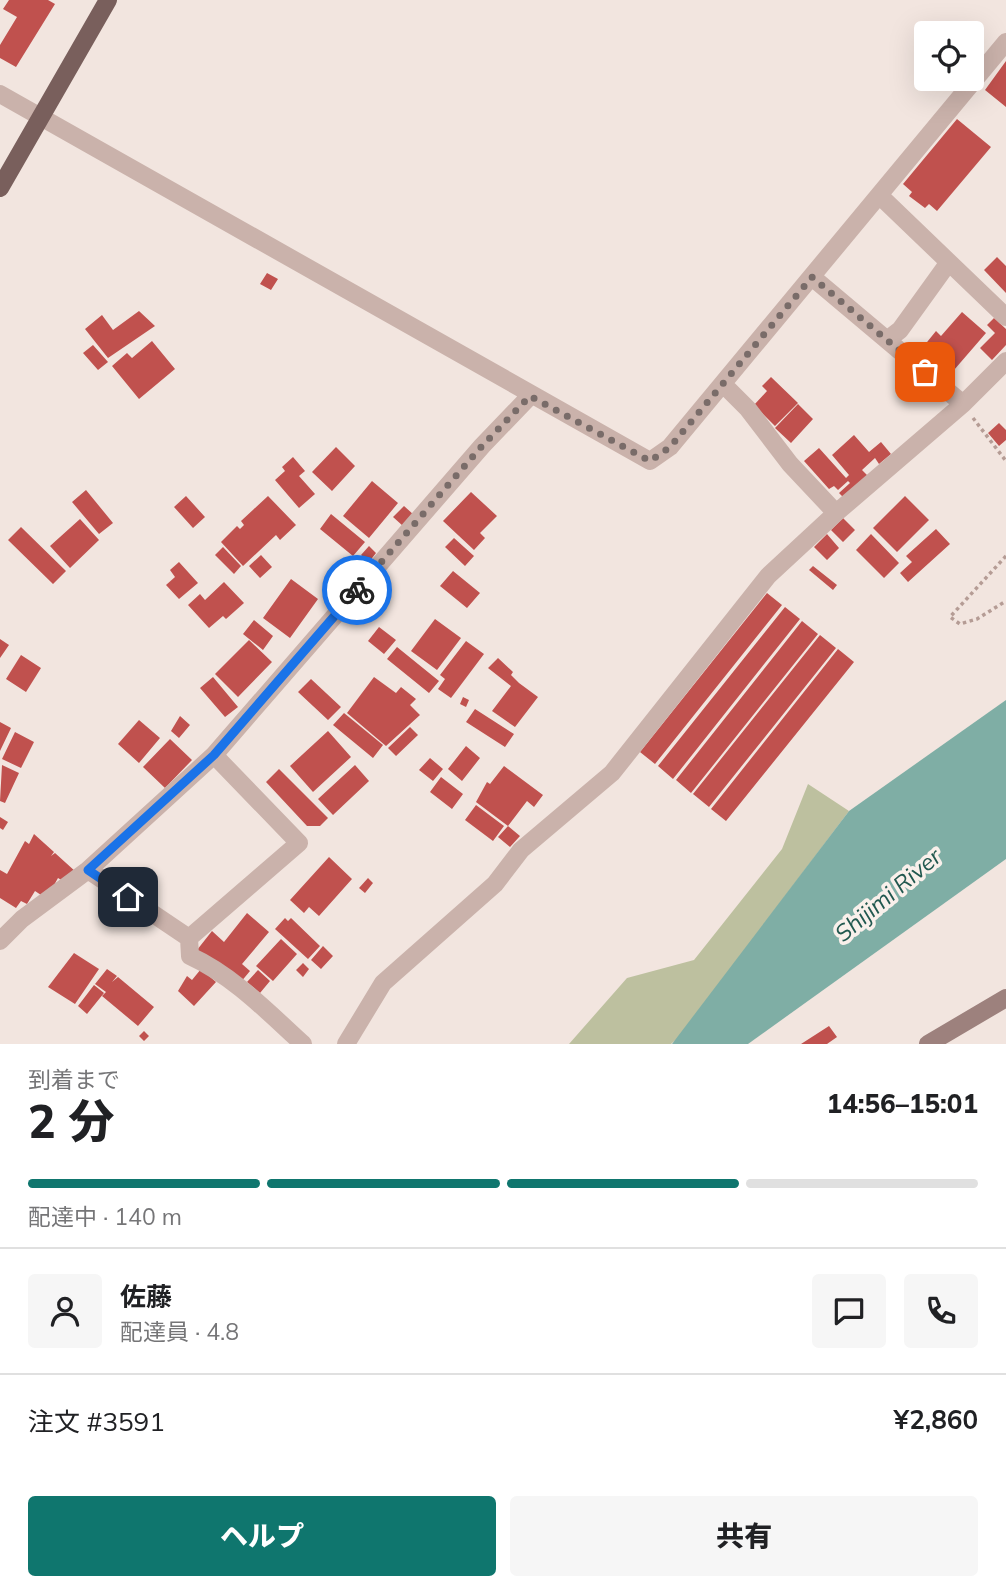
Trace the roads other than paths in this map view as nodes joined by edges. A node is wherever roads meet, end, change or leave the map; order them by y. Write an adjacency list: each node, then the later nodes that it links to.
1 (108, 0): 4 (main road)
2 (1006, 42): 6 (street)
3 (0, 94): 4 (street)
4 (42, 117): 5 (main road); 13 (street)
5 (0, 188)
6 (879, 195): 7 (street); 8 (street)
7 (949, 262): 9 (street); 10 (street)
8 (812, 277): 10 (street); 12 (street)
9 (1006, 317)
10 (887, 340): 14 (street)
11 (1006, 361): 14 (street)
12 (723, 384): 13 (street); 15 (street)
13 (530, 396): 16 (street)
14 (963, 404): 15 (street)
15 (836, 513): 22 (street)
16 (214, 755): 17 (street); 18 (street)
17 (88, 870): 18 (street); 19 (street)
18 (189, 938): 21 (street)
19 (0, 940)
20 (1006, 998): 23 (street)
21 (303, 1044)
22 (346, 1044)
23 (928, 1044)

